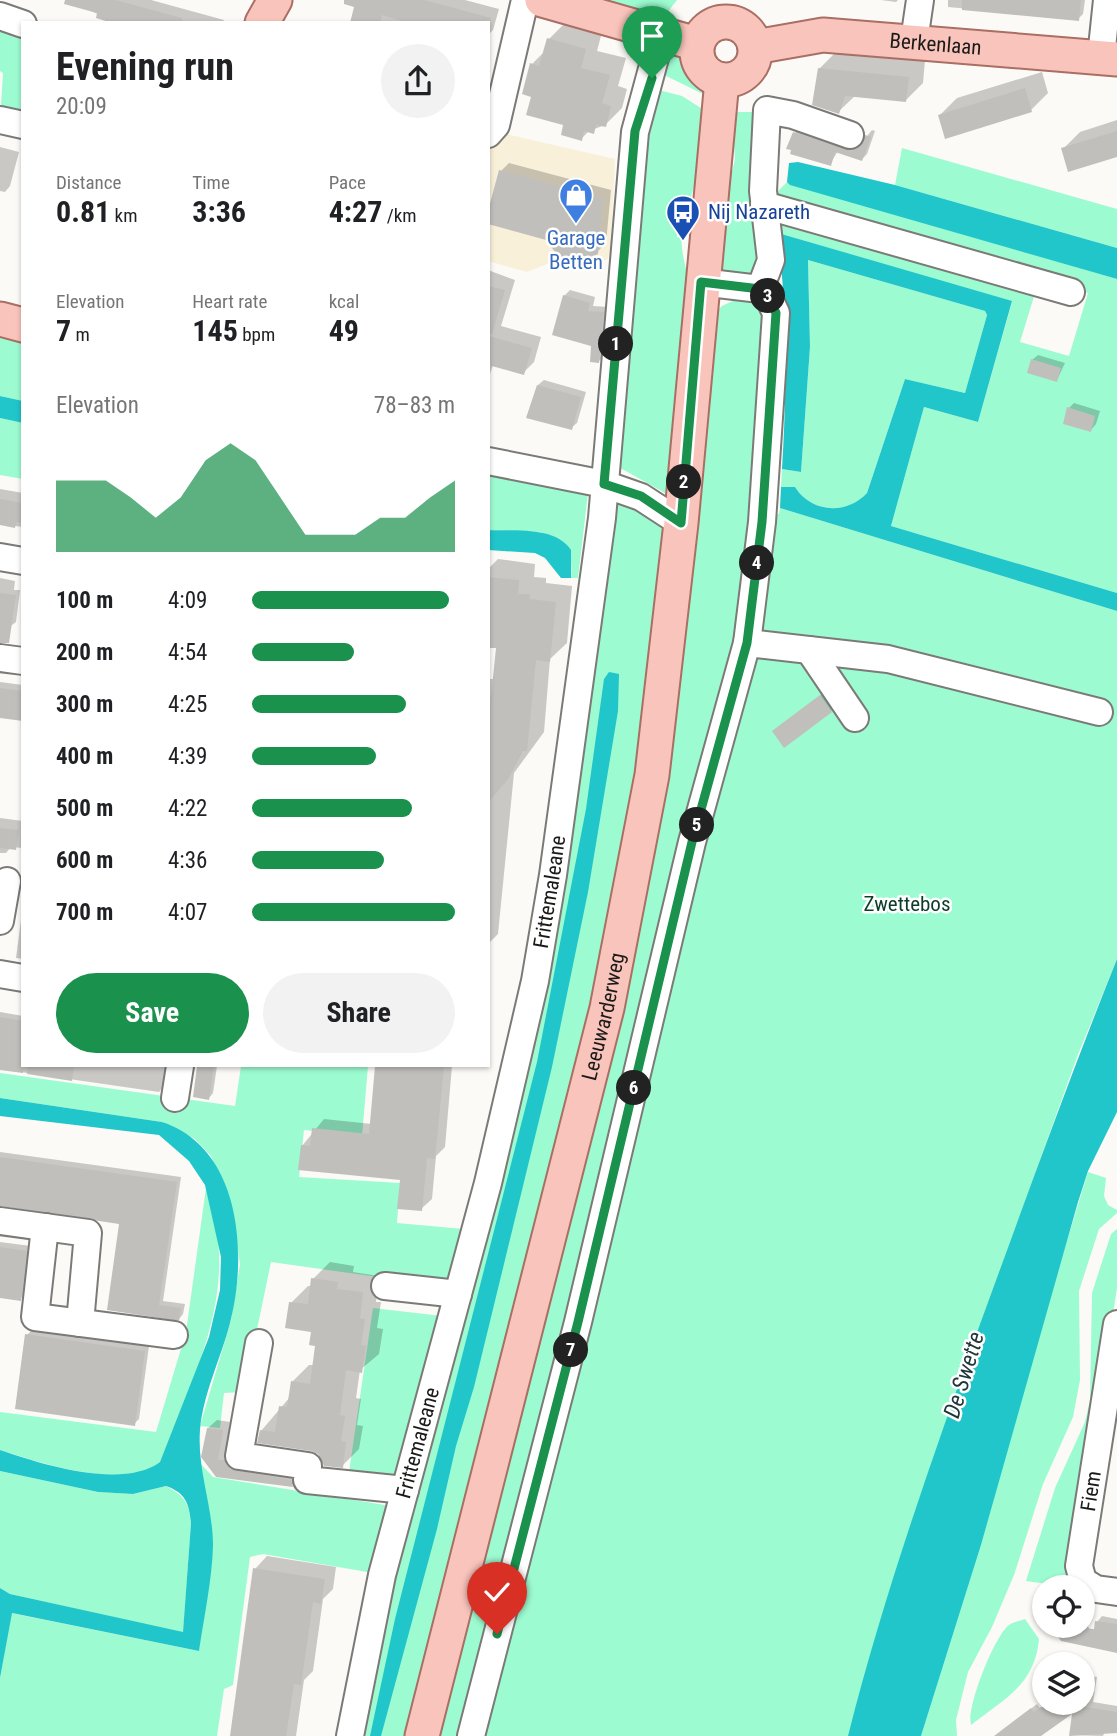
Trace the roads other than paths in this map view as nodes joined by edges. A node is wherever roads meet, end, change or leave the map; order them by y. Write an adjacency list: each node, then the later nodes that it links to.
1 (275, 0): 8 (main road)
2 (525, 0): 18 (street)
3 (542, 0): 10 (main road)
4 (920, 0): 11 (street)
5 (1107, 0): 14 (street)
6 (727, 11): 12 (main road); 13 (main road)
7 (0, 16): 9 (street)
8 (263, 21)
9 (21, 22)
10 (662, 32): 12 (main road); 27 (street, Frittemaleane)
11 (914, 41): 13 (main road, Berkenlaan); 14 (main road, Berkenlaan)
12 (697, 44): 15 (main road)
13 (755, 47): 15 (main road)
14 (1109, 58)
15 (722, 80): 21 (main road, Leeuwarderweg)
16 (0, 120): 17 (street)
17 (21, 125)
18 (490, 132)
19 (850, 135): 20 (street)
20 (764, 205): 22 (street); 23 (street)
21 (701, 282): 22 (street); 28 (main road, Leeuwarderweg)
22 (760, 289): 31 (street)
23 (1071, 292)
24 (0, 319): 25 (main road)
25 (21, 325)
26 (490, 461): 27 (street)
27 (604, 484): 28 (street); 46 (street, Frittemaleane)
28 (681, 523): 54 (main road, Leeuwarderweg)
29 (0, 557): 30 (street)
30 (21, 561)
31 (747, 643): 32 (street); 55 (street)
32 (809, 650): 35 (street); 36 (street)
33 (0, 658): 34 (street)
34 (21, 661)
35 (1099, 712)
36 (855, 718)
37 (10, 881): 38 (street)
38 (0, 921)
39 (0, 974): 40 (street)
40 (21, 978)
41 (180, 1067): 42 (street)
42 (175, 1098)
43 (0, 1221): 44 (street)
44 (45, 1227): 47 (street); 47 (street)
45 (385, 1286): 46 (street)
46 (458, 1294): 51 (street, Frittemaleane)
47 (80, 1323): 49 (street)
48 (1117, 1324): 52 (street, Fiem)
49 (174, 1335)
50 (259, 1343): 51 (street)
51 (405, 1490): 53 (street, Frittemaleane)
52 (1117, 1592)
53 (350, 1736)
54 (422, 1736)
55 (471, 1736)

